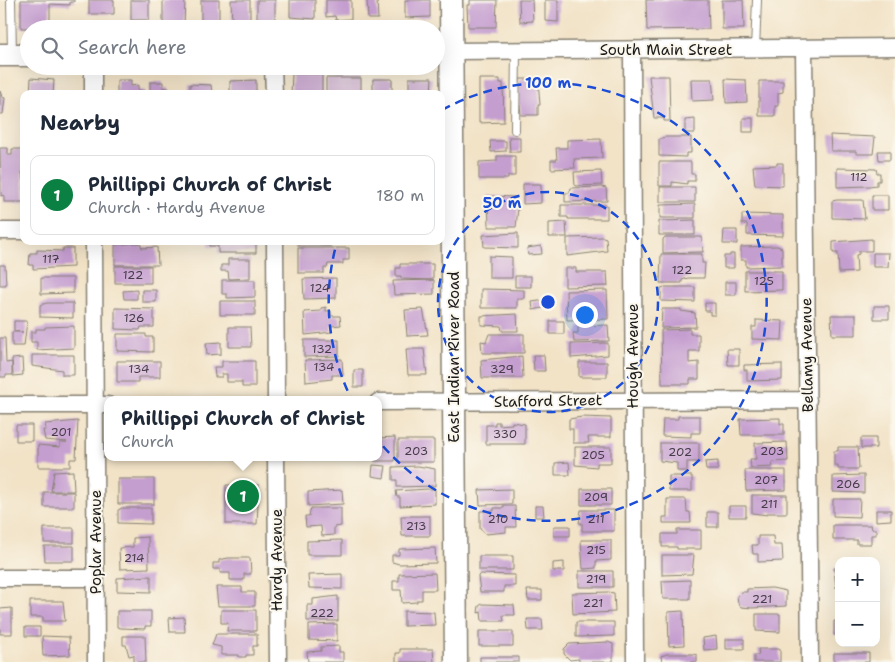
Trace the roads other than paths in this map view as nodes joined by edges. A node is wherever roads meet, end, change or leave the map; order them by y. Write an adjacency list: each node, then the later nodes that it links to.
1 (11, 0): 11 (lane)
2 (450, 0): 4 (street, East Indian River Road)
3 (757, 0): 7 (lane)
4 (445, 42)
5 (895, 47): 6 (street, South Main Street)
6 (804, 48): 7 (street, South Main Street); 24 (street, Bellamy Avenue)
7 (755, 49): 9 (street, South Main Street)
8 (516, 50): 9 (street, South Main Street); 10 (street, South Main Street); 17 (lane)
9 (632, 50): 23 (street, Hough Avenue)
10 (445, 51)
11 (14, 55)
12 (93, 75): 15 (street)
13 (273, 75): 16 (street)
14 (445, 75): 26 (street, East Indian River Road)
15 (93, 90)
16 (274, 90)
17 (515, 130)
18 (0, 231): 19 (street)
19 (20, 231)
20 (94, 245): 28 (street, Poplar Avenue)
21 (275, 245): 22 (street)
22 (276, 396)
23 (633, 400): 24 (street, Stafford Street); 26 (street, Stafford Street); 35 (street, Hough Avenue)
24 (808, 400): 36 (street, Bellamy Avenue)
25 (382, 402): 26 (street, Stafford Street)
26 (454, 402): 34 (street, East Indian River Road)
27 (0, 405): 28 (street)
28 (101, 405): 31 (street, Poplar Avenue)
29 (276, 461): 33 (street, Hardy Avenue)
30 (0, 578): 31 (street)
31 (96, 578): 32 (street, Poplar Avenue)
32 (96, 662)
33 (278, 662)
34 (456, 662)
35 (634, 662)
36 (810, 662)

